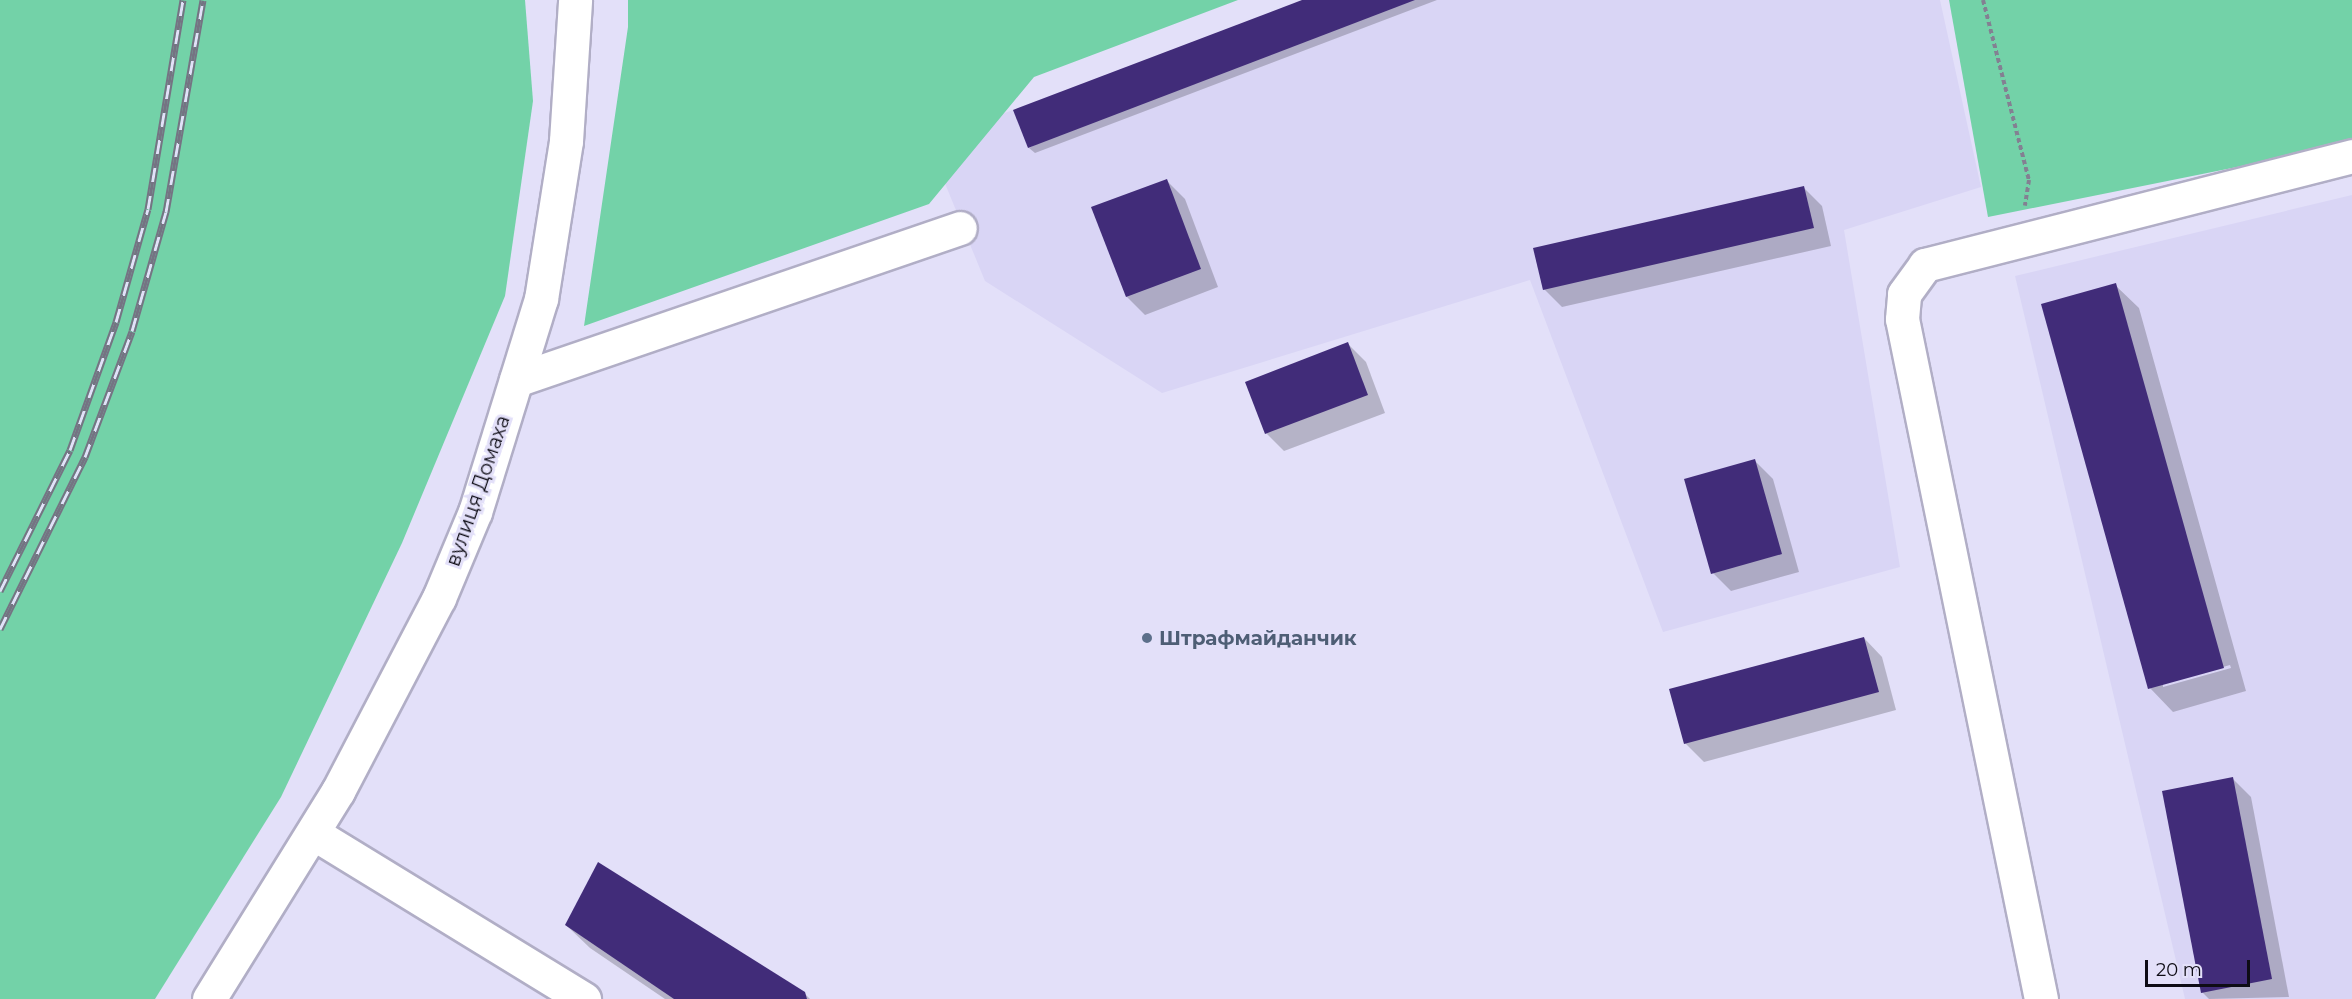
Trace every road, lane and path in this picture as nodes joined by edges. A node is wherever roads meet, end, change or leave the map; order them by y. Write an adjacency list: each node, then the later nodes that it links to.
1 (575, 0): 6 (street, вулиця Домаха)
2 (1983, 0): 5 (path)
3 (2352, 156): 5 (street)
4 (960, 228): 6 (street)
5 (2019, 242): 10 (street)
6 (516, 380): 7 (street, вулиця Домаха)
7 (313, 833): 8 (street, вулиця Домаха); 9 (street)
8 (209, 999)
9 (584, 999)
10 (2041, 999)

